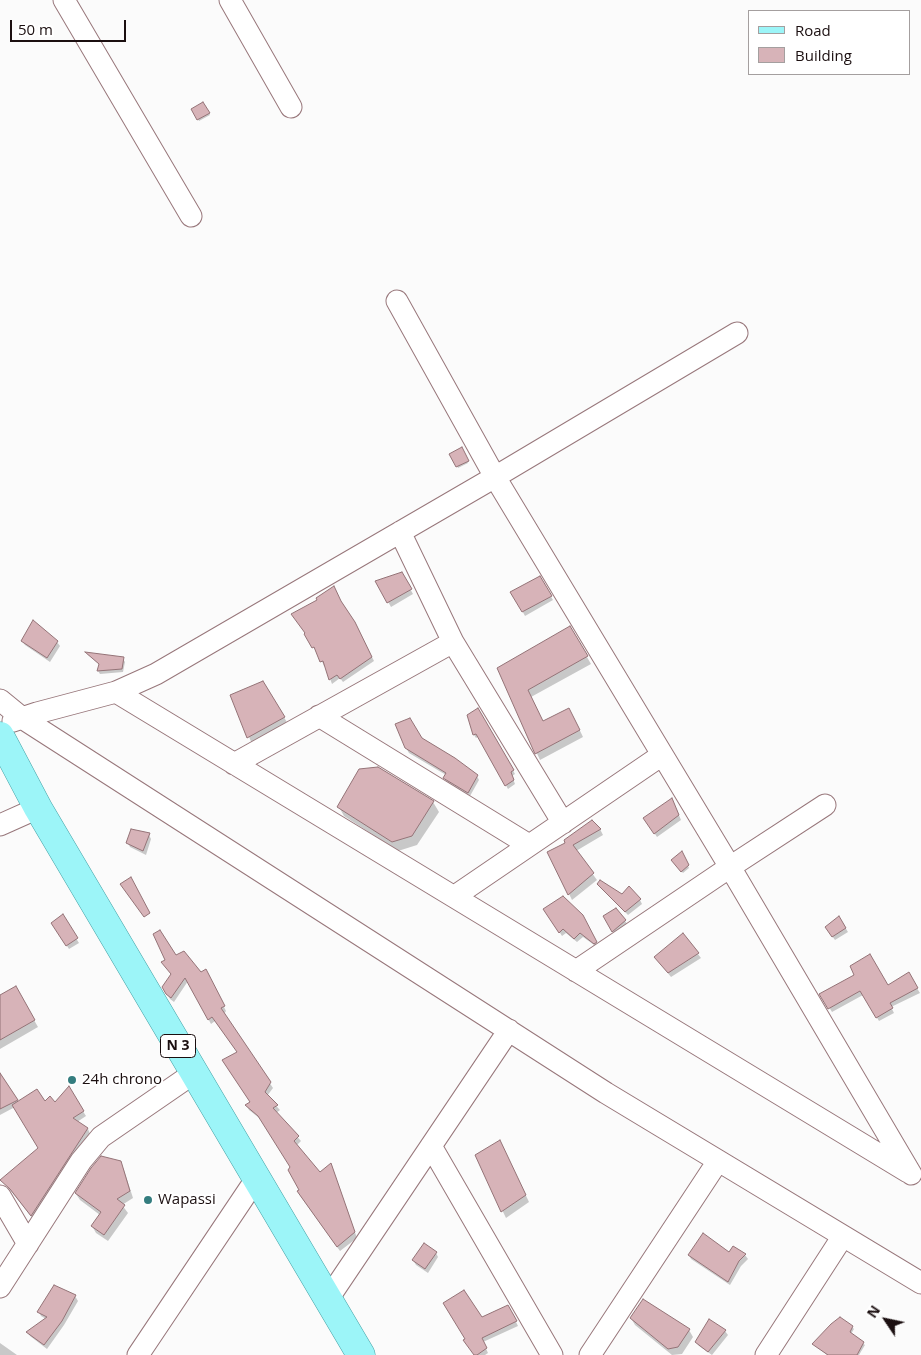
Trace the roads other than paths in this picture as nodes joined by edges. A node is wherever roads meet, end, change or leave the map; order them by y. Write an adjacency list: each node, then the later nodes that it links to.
1 (64, 0): 4 (street)
2 (230, 0): 3 (street)
3 (290, 107)
4 (191, 216)
5 (397, 301): 7 (street)
6 (737, 333): 7 (street)
7 (495, 477): 8 (street); 16 (street)
8 (400, 532): 9 (street); 10 (street)
9 (452, 642): 12 (street); 20 (street)
10 (116, 692): 13 (street); 17 (street)
11 (0, 700): 13 (street)
12 (320, 716): 17 (street); 22 (street)
13 (22, 718): 14 (street); 26 (street)
14 (0, 726)
15 (0, 736): 19 (main road, N 3)
16 (662, 755): 20 (street); 23 (street)
17 (234, 764): 24 (street)
18 (824, 805): 23 (street)
19 (38, 808): 21 (street); 27 (main road, N 3)
20 (563, 823): 22 (street)
21 (0, 825)
22 (529, 846): 24 (street)
23 (730, 867): 25 (street); 30 (street)
24 (455, 896): 25 (street)
25 (576, 971): 30 (street)
26 (509, 1030): 28 (street); 29 (street)
27 (194, 1073): 31 (main road, N 3); 34 (street)
28 (431, 1146): 37 (street); 40 (street)
29 (718, 1160): 33 (street); 41 (street)
30 (916, 1177)
31 (256, 1179): 37 (main road, N 3); 38 (street)
32 (0, 1196): 34 (street)
33 (842, 1236): 35 (street); 42 (street)
34 (28, 1244): 36 (street)
35 (921, 1283)
36 (0, 1287)
37 (328, 1299): 39 (main road, N 3)
38 (138, 1355)
39 (361, 1355)
40 (552, 1355)
41 (590, 1355)
42 (766, 1355)

